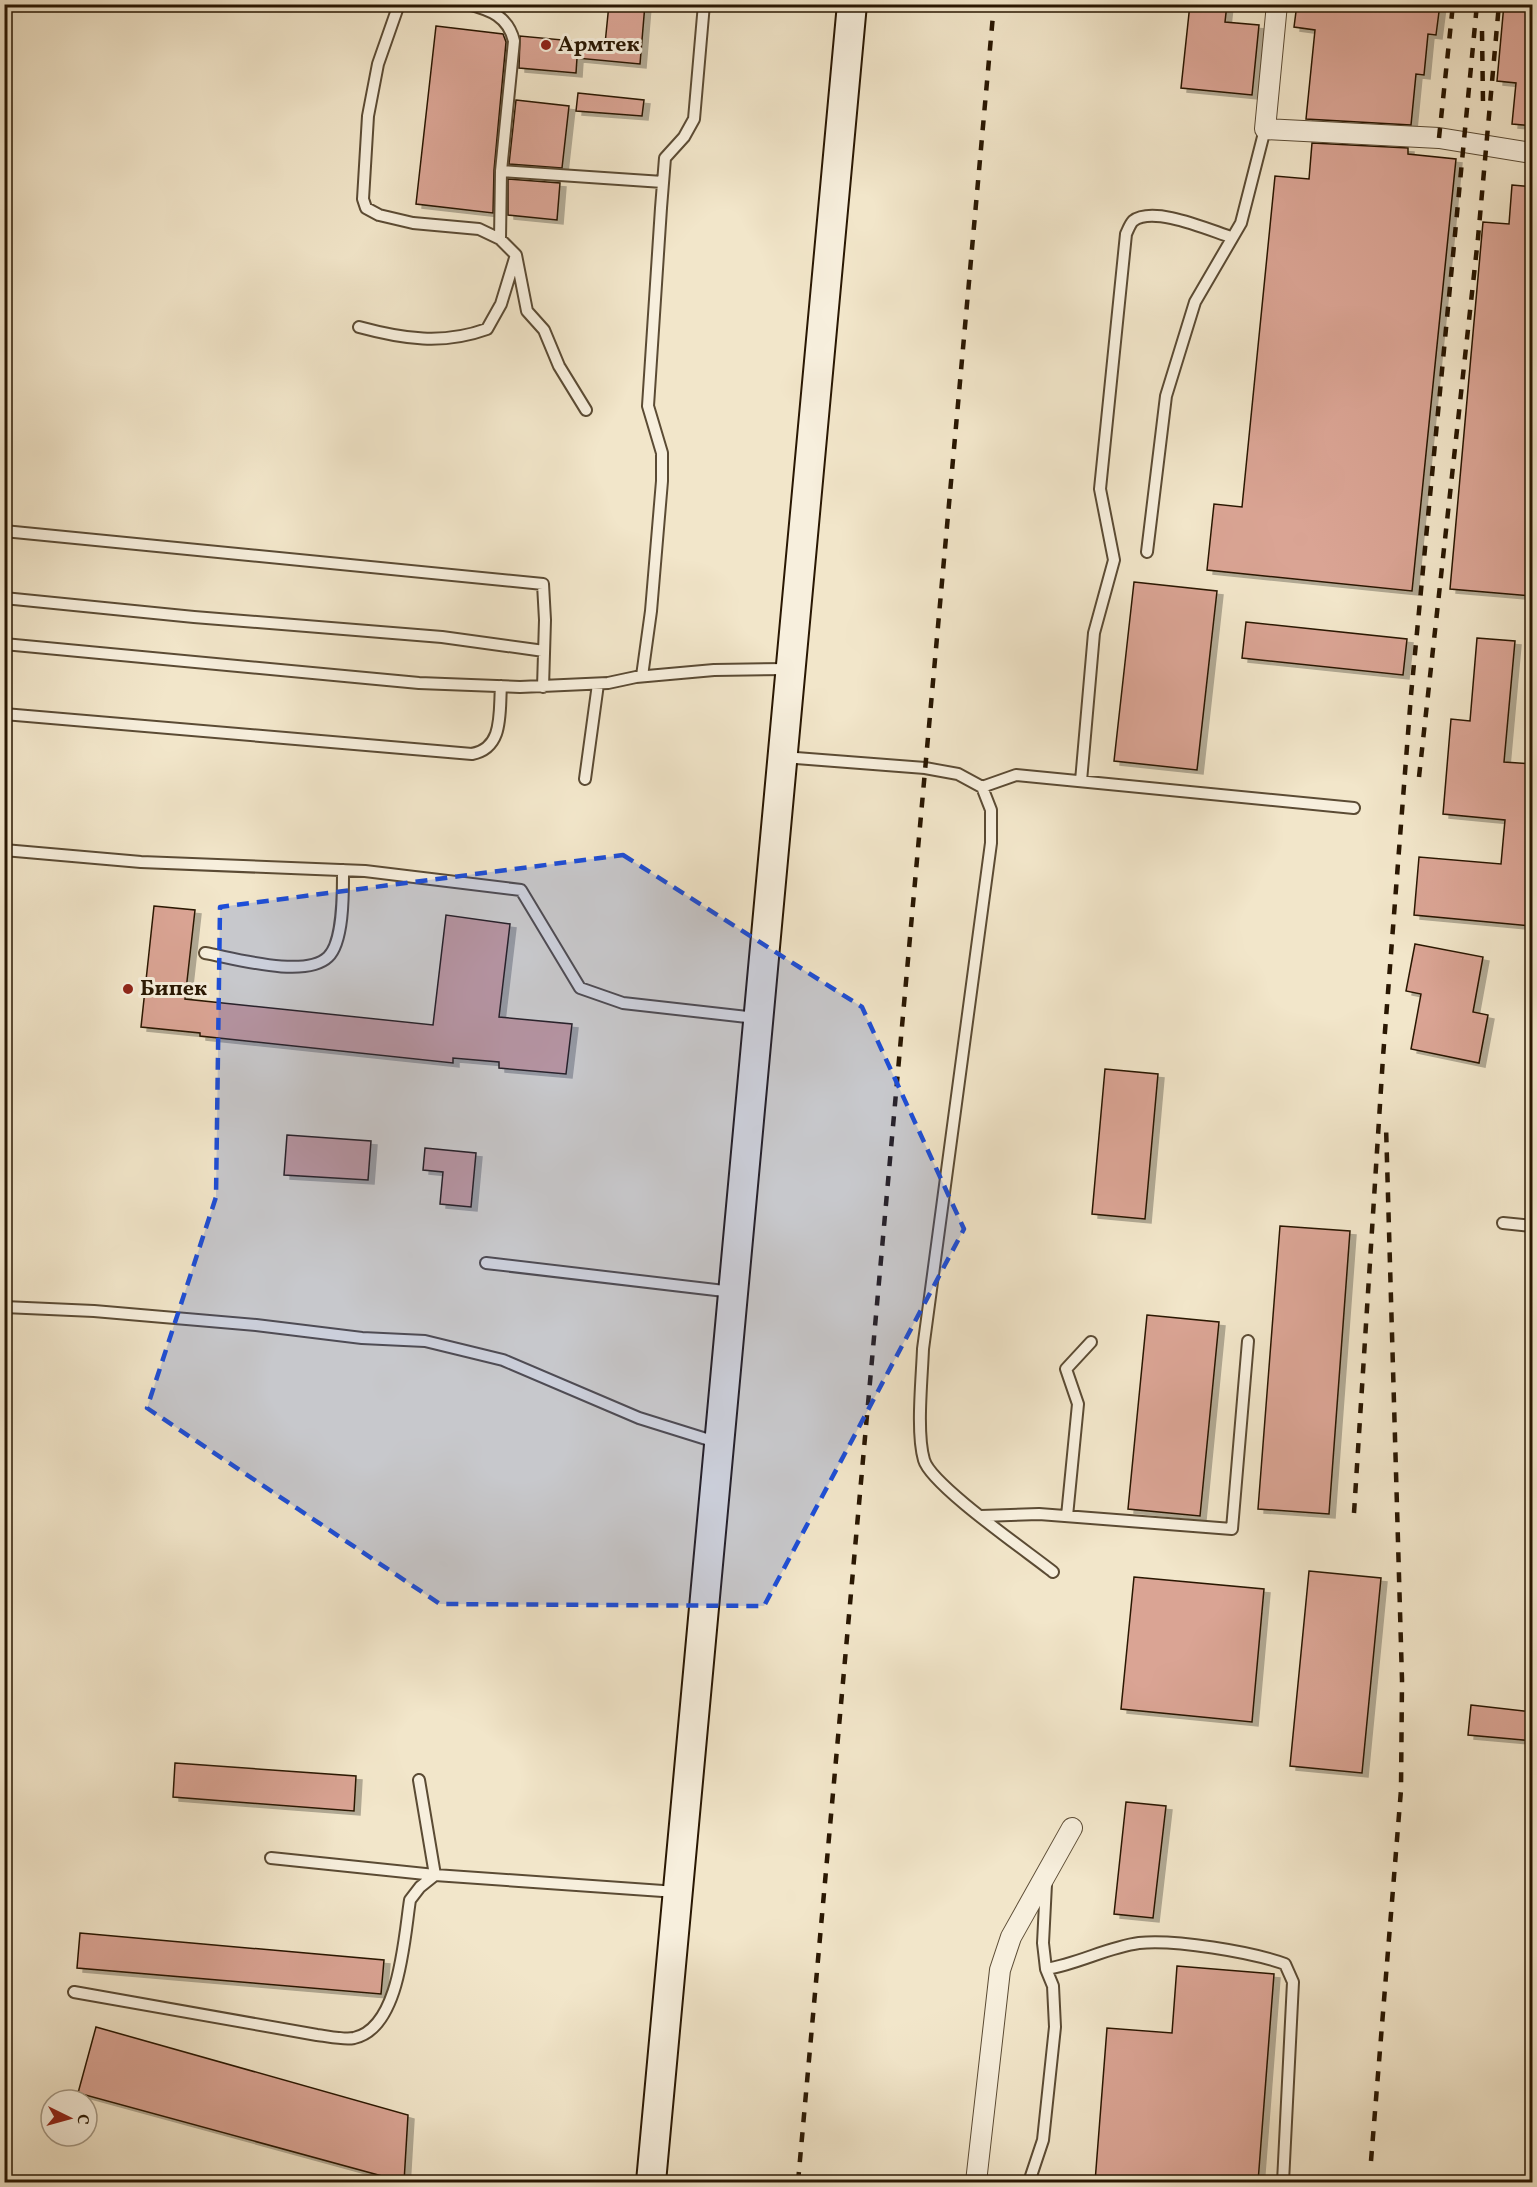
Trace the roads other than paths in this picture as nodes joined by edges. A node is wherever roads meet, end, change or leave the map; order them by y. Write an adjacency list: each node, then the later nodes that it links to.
1 (399, 4): 11 (lane)
2 (468, 4): 8 (lane)
3 (704, 4): 9 (lane)
4 (852, 4): 20 (main road)
5 (1276, 4): 6 (street)
6 (1266, 129): 7 (street); 10 (lane)
7 (1533, 153)
8 (501, 171): 9 (lane); 11 (lane)
9 (663, 182): 21 (lane)
10 (1231, 237): 16 (lane); 28 (lane)
11 (500, 239): 12 (lane)
12 (516, 255): 13 (lane); 14 (lane)
13 (358, 327)
14 (586, 410)
15 (4, 531): 19 (lane)
16 (1147, 552)
17 (4, 598): 19 (lane)
18 (4, 644): 23 (lane)
19 (544, 651): 24 (lane)
20 (791, 669): 21 (lane); 26 (main road)
21 (642, 676): 22 (lane)
22 (598, 684): 24 (lane); 27 (lane)
23 (501, 686): 24 (lane); 25 (lane)
24 (543, 687)
25 (4, 714)
26 (782, 757): 29 (lane); 34 (main road)
27 (585, 779)
28 (1081, 781): 29 (lane); 30 (lane)
29 (982, 788): 43 (lane)
30 (1354, 808)
31 (4, 850): 32 (lane)
32 (343, 870): 33 (lane); 34 (lane)
33 (205, 953)
34 (758, 1018): 38 (main road)
35 (1503, 1223): 36 (lane)
36 (1533, 1227)
37 (486, 1263): 38 (lane)
38 (733, 1292): 42 (main road)
39 (4, 1306): 42 (lane)
40 (1248, 1341): 44 (lane)
41 (1091, 1342): 44 (lane)
42 (719, 1443): 51 (main road)
43 (981, 1516): 44 (lane); 45 (lane)
44 (1067, 1516)
45 (1053, 1572)
46 (419, 1780): 50 (lane)
47 (1072, 1828): 49 (street)
48 (271, 1858): 50 (lane)
49 (1046, 1871): 52 (lane); 55 (street)
50 (435, 1875): 51 (lane); 53 (lane)
51 (678, 1892): 54 (main road)
52 (1046, 1969): 56 (lane); 57 (lane)
53 (74, 1992)
54 (651, 2182)
55 (976, 2182)
56 (1029, 2182)
57 (1284, 2182)

